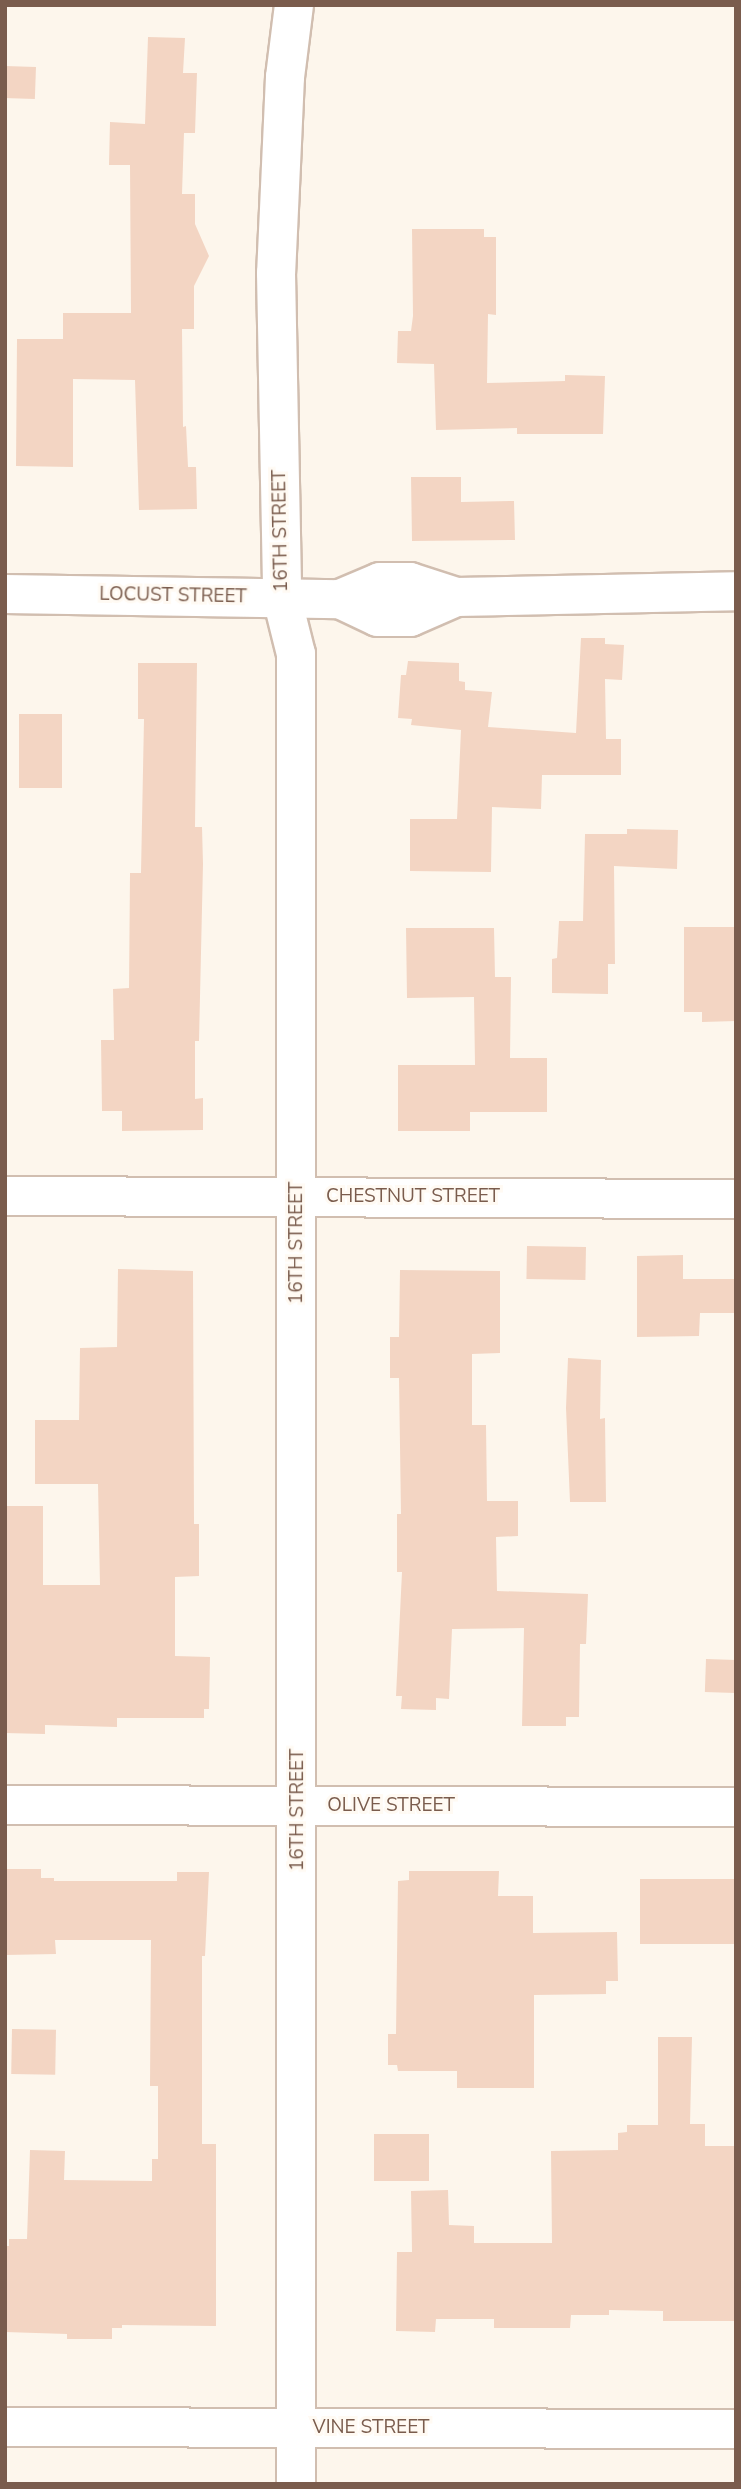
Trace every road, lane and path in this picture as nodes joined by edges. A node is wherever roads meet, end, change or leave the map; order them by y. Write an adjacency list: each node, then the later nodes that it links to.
1 (294, 5): 4 (street, 16TH STREET)
2 (736, 591): 4 (street, LOCUST STREET)
3 (5, 594): 4 (street, LOCUST STREET)
4 (282, 598): 6 (street, 16TH STREET)
5 (5, 1196): 6 (street, CHESTNUT STREET)
6 (297, 1197): 7 (street, CHESTNUT STREET); 9 (street, 16TH STREET)
7 (736, 1199)
8 (5, 1805): 9 (street, OLIVE STREET)
9 (298, 1806): 10 (street, OLIVE STREET); 12 (street, 16TH STREET)
10 (736, 1807)
11 (5, 2427): 12 (street, VINE STREET)
12 (296, 2427): 13 (street, VINE STREET); 14 (street, 16TH STREET)
13 (736, 2429)
14 (296, 2484)

